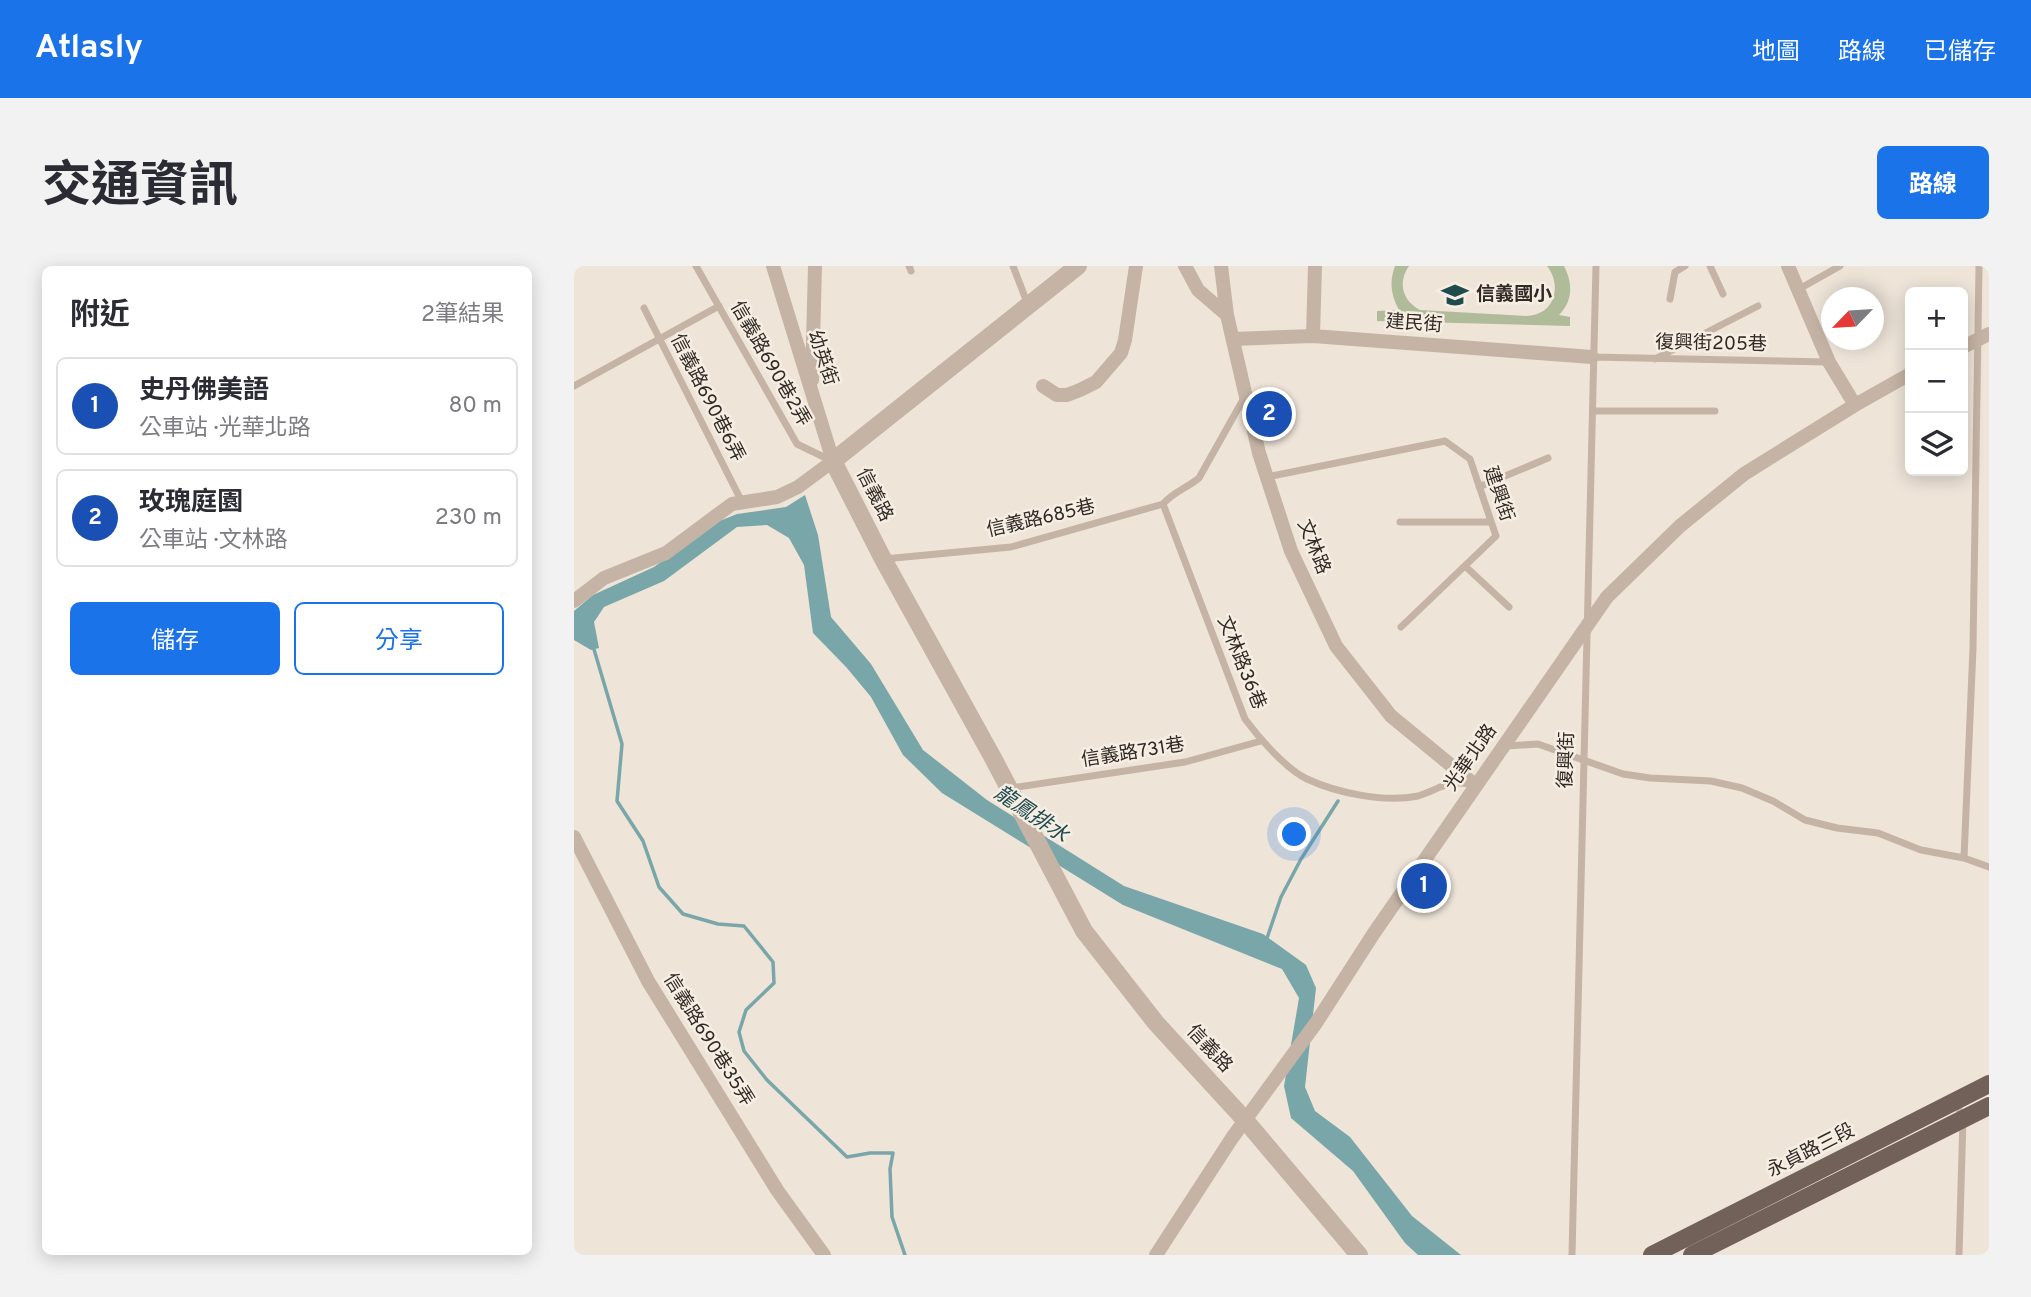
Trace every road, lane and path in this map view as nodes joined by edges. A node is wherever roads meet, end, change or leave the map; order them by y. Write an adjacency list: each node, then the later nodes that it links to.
1 (696, 266): 19 (lane, 信義路690巷2弄)
2 (773, 266): 35 (street, 幼英街)
3 (815, 266): 35 (street)
4 (1013, 266): 20 (lane)
5 (1079, 266): 20 (street, 信義路)
6 (1136, 266): 34 (street)
7 (1221, 266): 23 (street, 文林路)
8 (1315, 266): 24 (street)
9 (1596, 266): 29 (lane, 復興街)
10 (1685, 266): 18 (lane)
11 (1710, 266): 17 (lane)
12 (1788, 266): 16 (street)
13 (1840, 266): 16 (lane)
14 (1979, 266): 25 (lane)
15 (1181, 267): 23 (street)
16 (1798, 289): 31 (street)
17 (1723, 293)
18 (1670, 299)
19 (719, 306): 26 (lane); 41 (lane, 信義路690巷2弄)
20 (1028, 306): 41 (street, 信義路)
21 (1758, 306): 30 (lane)
22 (645, 308): 26 (lane, 信義路690巷6弄)
23 (1227, 315): 27 (street, 文林路)
24 (1313, 336): 27 (street, 建民街); 29 (street, 建民街)
25 (1984, 336): 28 (street); 60 (lane)
26 (660, 338): 33 (lane); 44 (lane, 信義路690巷6弄)
27 (1233, 339): 36 (street, 文林路)
28 (1968, 344)
29 (1592, 357): 30 (lane, 復興街205巷); 38 (lane, 復興街)
30 (1655, 359): 31 (lane, 復興街205巷)
31 (1829, 362): 37 (street)
32 (1905, 377): 37 (street, 光華北路)
33 (574, 386)
34 (1042, 386)
35 (812, 390): 41 (street, 幼英街)
36 (1245, 397): 42 (street, 文林路); 45 (lane)
37 (1855, 405): 52 (street, 光華北路)
38 (1593, 411): 39 (lane); 52 (lane, 復興街)
39 (1715, 411)
40 (1548, 458): 43 (lane)
41 (833, 461): 44 (street); 48 (street, 信義路)
42 (1267, 477): 43 (lane, 建興街); 57 (street, 文林路)
43 (1479, 487): 47 (lane, 建興街)
44 (742, 502): 50 (street)
45 (1163, 504): 48 (lane, 信義路685巷); 54 (lane, 文林路36巷)
46 (1400, 522): 47 (lane)
47 (1491, 522): 49 (lane, 建興街)
48 (883, 559): 58 (street, 信義路)
49 (1465, 566): 51 (lane); 53 (lane, 建興街)
50 (574, 601)
51 (1509, 607)
52 (1587, 626): 55 (street, 光華北路); 56 (lane, 復興街)
53 (1401, 627)
54 (1261, 741): 57 (lane, 文林路36巷); 58 (lane, 信義路731巷)
55 (1502, 746): 56 (lane); 57 (street, 光華北路)
56 (1583, 759): 60 (lane); 70 (lane, 復興街)
57 (1475, 785): 66 (street, 光華北路)
58 (1009, 788): 66 (street, 信義路)
59 (574, 837): 67 (street, 信義路690巷35弄)
60 (1964, 858): 61 (lane)
61 (1989, 867)
62 (1989, 1084): 63 (main road, 永貞路三段)
63 (1955, 1101): 65 (lane); 71 (main road, 永貞路三段)
64 (1989, 1106): 65 (main road, 永貞路三段)
65 (1963, 1119): 72 (main road, 永貞路三段); 73 (lane)
66 (1245, 1120): 68 (street, 光華北路); 69 (street, 信義路)
67 (824, 1255)
68 (1156, 1255)
69 (1359, 1255)
70 (1572, 1255)
71 (1652, 1255)
72 (1692, 1255)
73 (1959, 1255)

